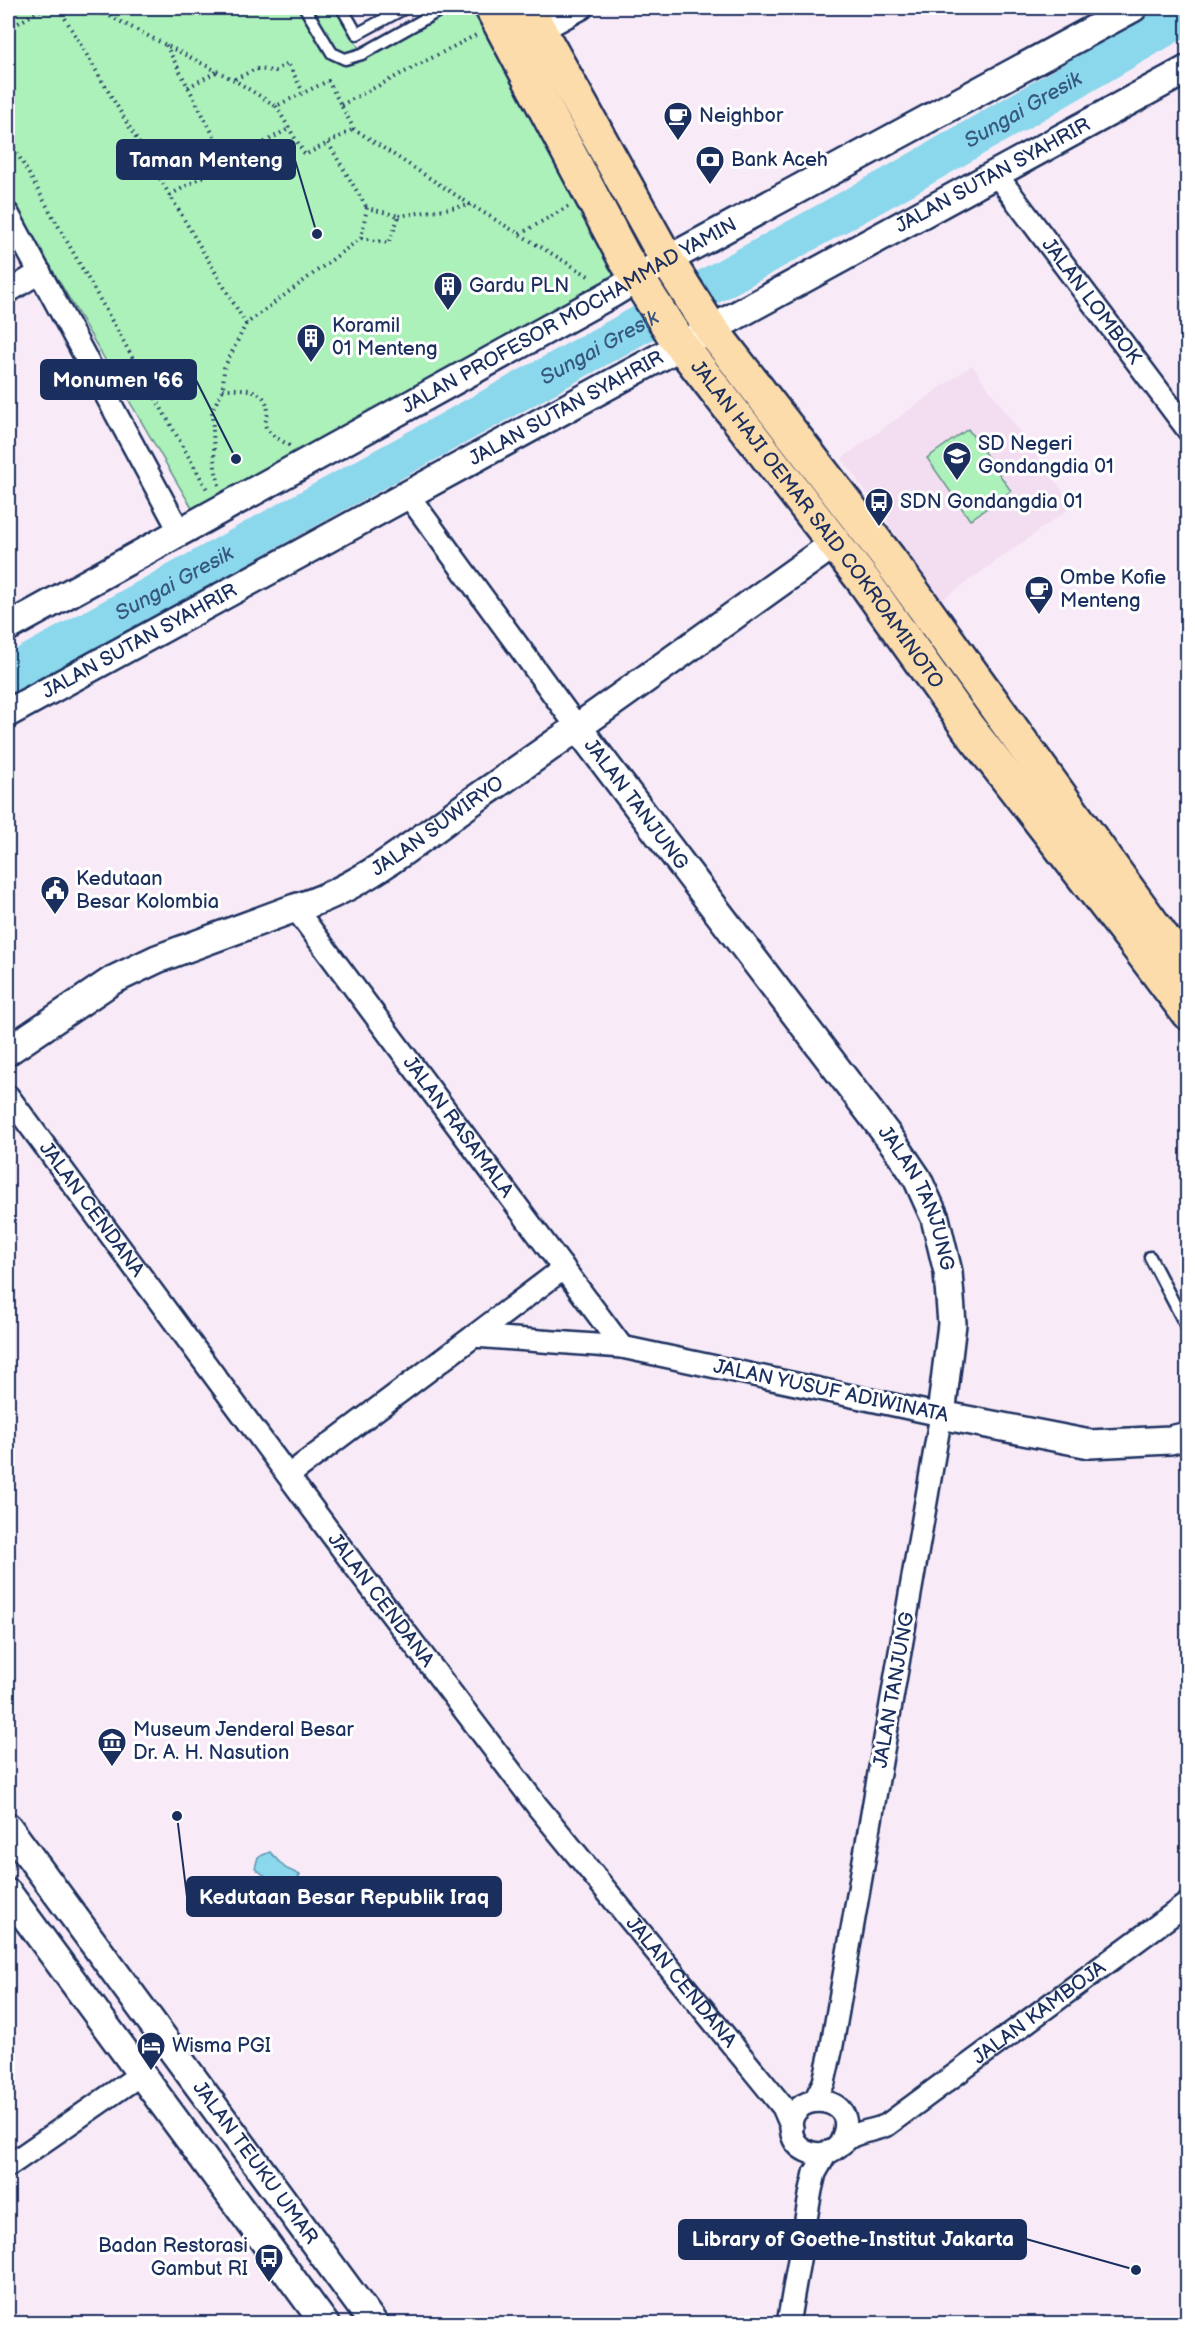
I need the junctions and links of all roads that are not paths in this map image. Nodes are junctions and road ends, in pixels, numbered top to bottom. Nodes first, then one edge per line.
1 (305, 8) edge
2 (342, 8) edge
3 (405, 8) edge
4 (444, 8) edge
5 (582, 8) edge
6 (1133, 8) edge
7 (533, 19) edge
8 (486, 20) edge
9 (1188, 69) edge
10 (996, 174) junction
11 (8, 214) edge
12 (669, 264) junction
13 (40, 272) junction
14 (629, 286) junction
15 (8, 292) edge
16 (709, 325) junction
17 (679, 343) junction
18 (1188, 430) edge
19 (408, 495) junction
20 (180, 532) junction
21 (834, 543) junction
22 (8, 627) edge
23 (8, 714) edge
24 (578, 728) junction
25 (295, 908) junction
26 (1188, 974) edge
27 (1188, 1013) edge
28 (8, 1051) edge
29 (8, 1096) edge
30 (1149, 1257) dead end
31 (564, 1268) junction
32 (1188, 1330) edge
33 (474, 1336) junction
34 (622, 1347) junction
35 (942, 1415) junction
36 (1188, 1436) edge
37 (289, 1474) junction
38 (8, 1827) edge
39 (8, 1893) edge
40 (1188, 1903) edge
41 (831, 2051) junction
42 (141, 2074) junction
43 (201, 2088) junction
44 (770, 2091) junction
45 (810, 2102) junction
46 (840, 2110) junction
47 (169, 2112) junction
48 (892, 2120) junction
49 (792, 2128) junction
50 (833, 2149) junction
51 (804, 2150) junction
52 (8, 2166) edge
53 (811, 2190) junction
54 (325, 2324) edge
55 (375, 2324) edge
56 (788, 2324) edge

1 - 4 lane
2 - 3 lane
5 - 7 street
6 - 12 street, JALAN PROFESOR MOCHAMMAD YAMIN
7 - 12 main road, JALAN HAJI OEMAR SAID COKROAMINOTO
8 - 14 main road, JALAN HAJI OEMAR SAID COKROAMINOTO
9 - 10 street, JALAN SUTAN SYAHRIR
10 - 16 street, JALAN SUTAN SYAHRIR
10 - 18 street, JALAN LOMBOK
11 - 13 street
12 - 14 street, JALAN PROFESOR MOCHAMMAD YAMIN
12 - 16 main road, JALAN HAJI OEMAR SAID COKROAMINOTO
13 - 15 street
13 - 20 street
14 - 17 main road, JALAN HAJI OEMAR SAID COKROAMINOTO
14 - 20 street, JALAN PROFESOR MOCHAMMAD YAMIN
16 - 17 street, JALAN SUTAN SYAHRIR
16 - 26 main road, JALAN HAJI OEMAR SAID COKROAMINOTO
17 - 19 street, JALAN SUTAN SYAHRIR
17 - 21 main road, JALAN HAJI OEMAR SAID COKROAMINOTO
19 - 23 street, JALAN SUTAN SYAHRIR
19 - 24 street, JALAN TANJUNG
20 - 22 street, JALAN PROFESOR MOCHAMMAD YAMIN
21 - 24 street, JALAN SUWIRYO
21 - 27 main road, JALAN HAJI OEMAR SAID COKROAMINOTO
24 - 25 street, JALAN SUWIRYO
24 - 35 street, JALAN TANJUNG
25 - 28 street, JALAN SUWIRYO
25 - 31 street, JALAN RASAMALA
29 - 37 street, JALAN CENDANA
30 - 32 lane
31 - 33 street
31 - 34 street, JALAN RASAMALA
33 - 34 street, JALAN YUSUF ADIWINATA
33 - 37 street
34 - 35 street, JALAN YUSUF ADIWINATA
35 - 36 street, JALAN YUSUF ADIWINATA
35 - 41 street, JALAN TANJUNG
37 - 44 street, JALAN CENDANA
38 - 43 street, JALAN TEUKU UMAR
39 - 42 street, JALAN TEUKU UMAR
40 - 48 street, JALAN KAMBOJA
41 - 45 street, JALAN TANJUNG
41 - 46 street, JALAN TANJUNG
42 - 47 street, JALAN TEUKU UMAR
42 - 52 street
43 - 47 street
43 - 55 street, JALAN TEUKU UMAR
44 - 45 street, JALAN CENDANA
44 - 49 street, JALAN CENDANA
45 - 46 street
45 - 49 street
46 - 48 street
46 - 50 street
47 - 54 street, JALAN TEUKU UMAR
48 - 50 street, JALAN KAMBOJA
49 - 51 street
50 - 51 street
50 - 53 street
51 - 53 street
53 - 56 street

